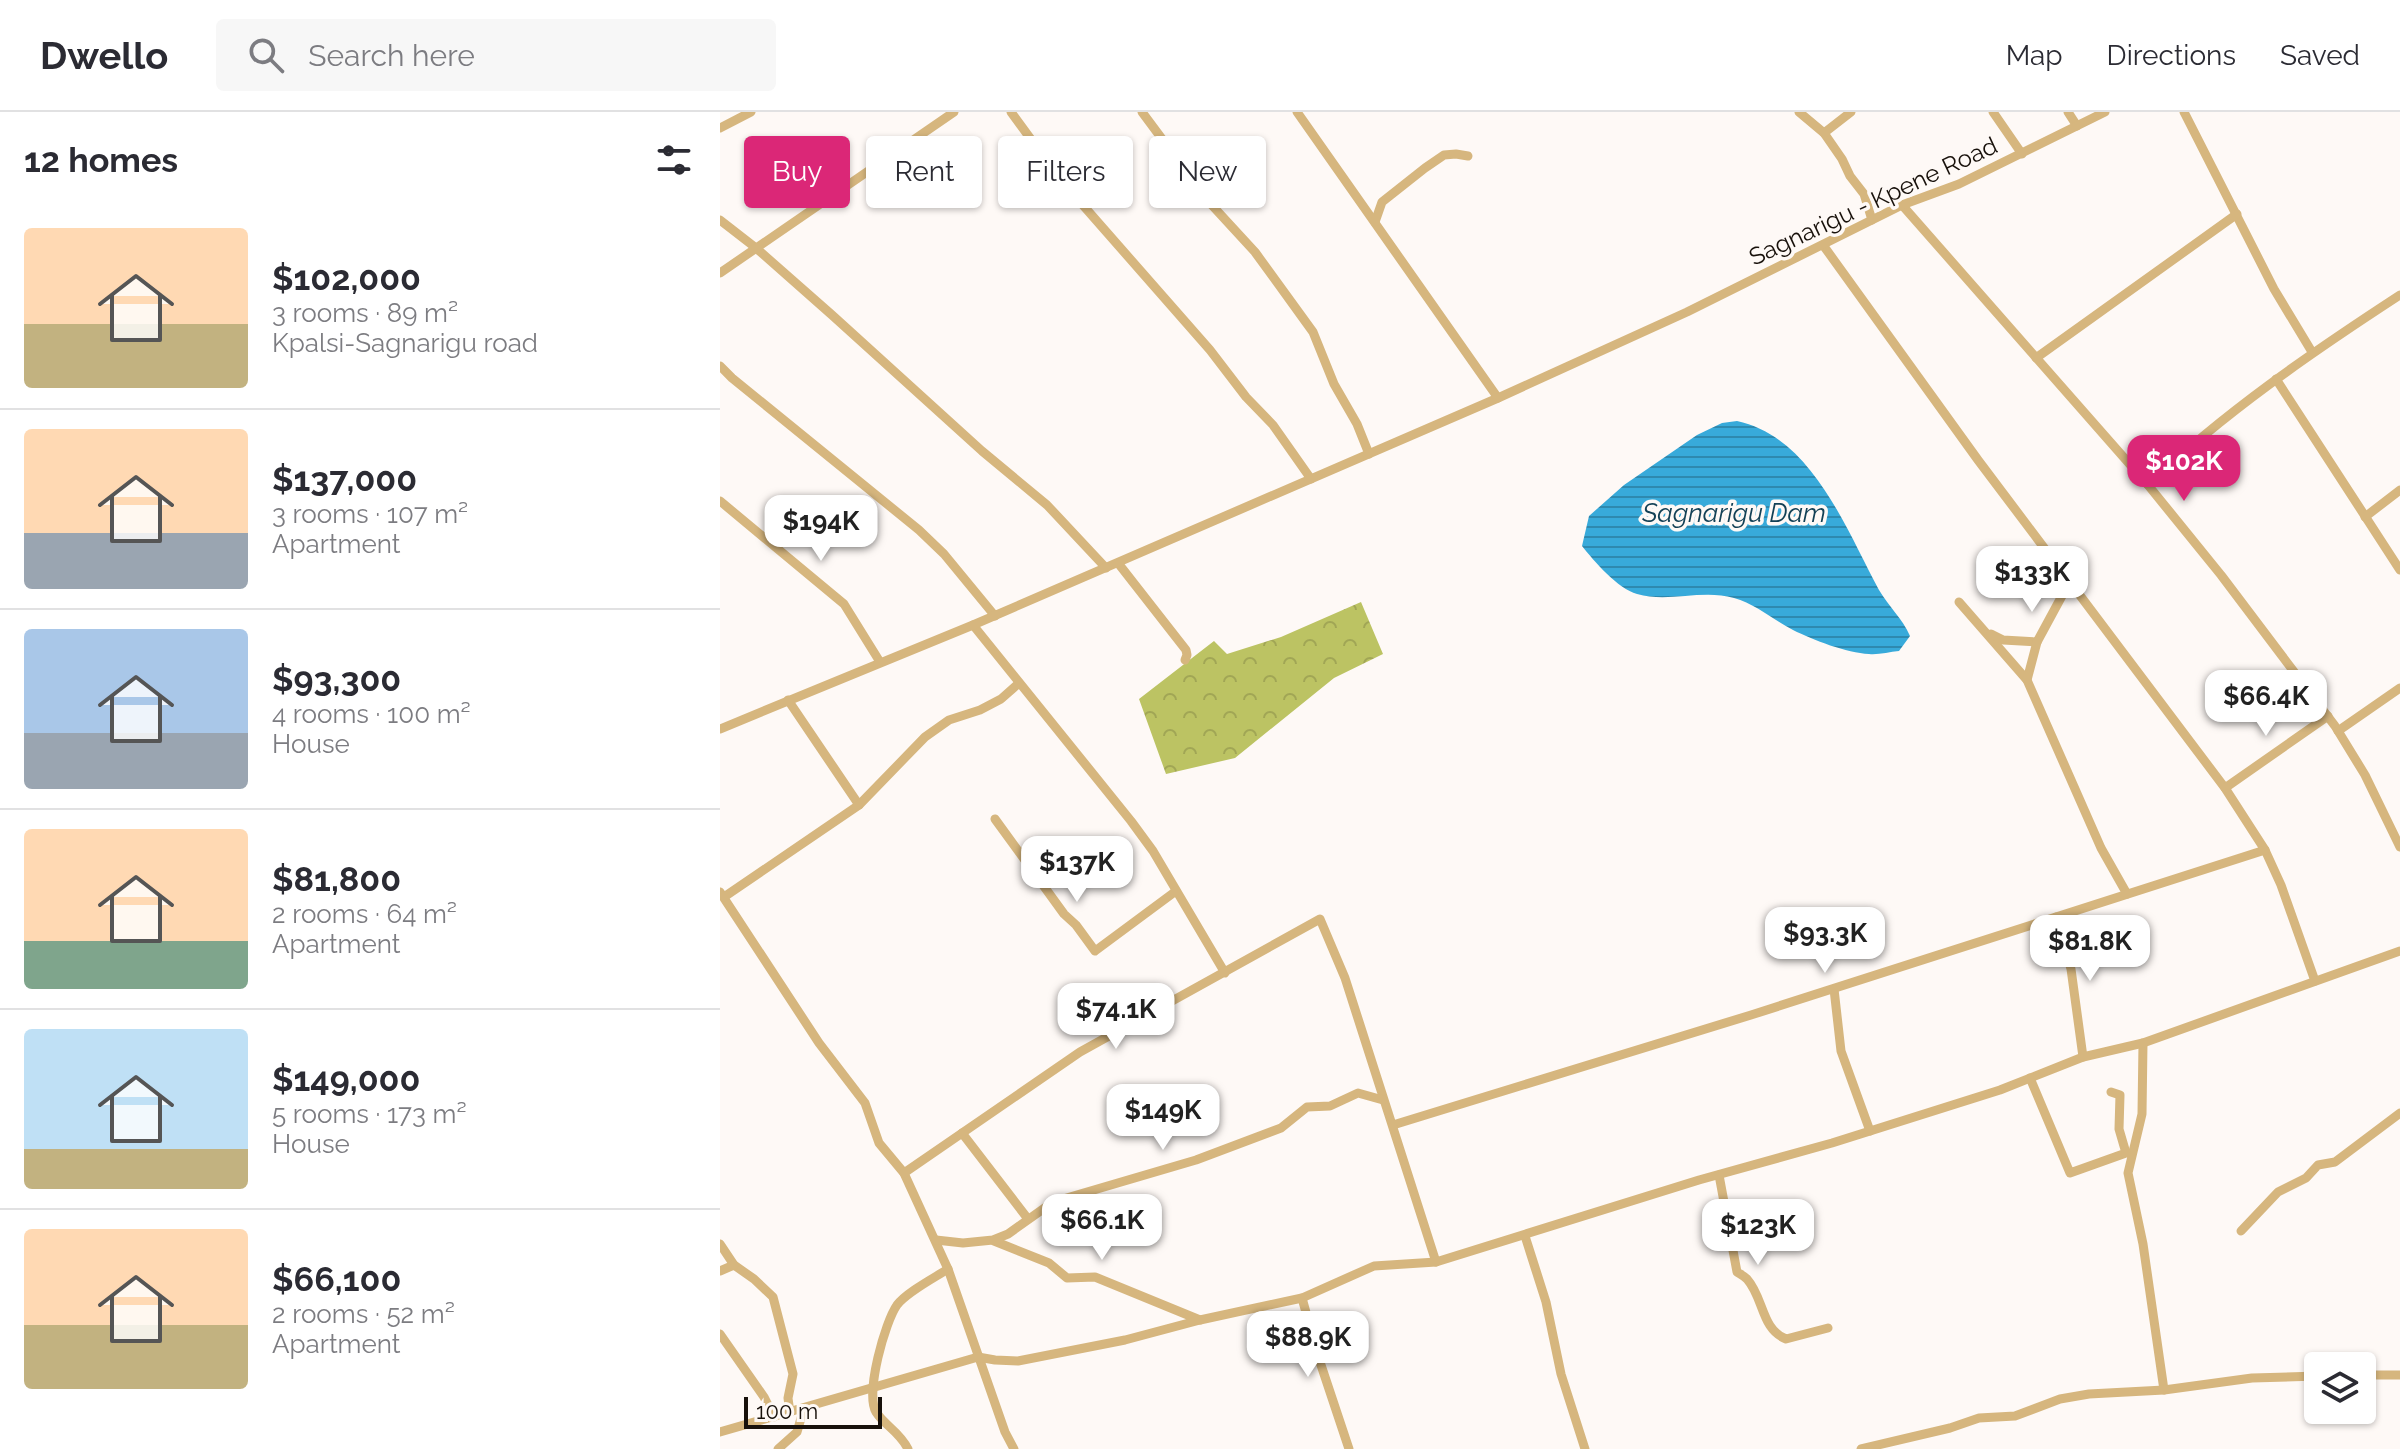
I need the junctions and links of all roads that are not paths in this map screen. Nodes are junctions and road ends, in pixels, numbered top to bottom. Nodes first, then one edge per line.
1 (751, 112) edge
2 (954, 112) edge
3 (1011, 112) edge
4 (1142, 112) edge
5 (1297, 112) edge
6 (1799, 112) edge
7 (1851, 112) edge
8 (1993, 112) edge
9 (2068, 112) edge
10 (2105, 112) edge
11 (2184, 112) edge
12 (2077, 126) junction
13 (720, 128) edge
14 (1824, 133) junction
15 (2022, 154) junction
16 (1468, 156) dead end
17 (1902, 205) junction
18 (2237, 214) junction
19 (720, 220) edge
20 (1872, 220) junction
21 (1375, 222) junction
22 (1823, 245) junction
23 (756, 248) junction
24 (720, 273) edge
25 (2400, 295) edge
26 (2312, 352) junction
27 (2036, 358) junction
28 (720, 366) edge
29 (2276, 379) junction
30 (1498, 398) junction
31 (1369, 454) junction
32 (1311, 479) junction
33 (2148, 485) junction
34 (2400, 490) edge
35 (720, 501) edge
36 (2365, 517) junction
37 (1118, 563) junction
38 (1106, 568) junction
39 (2400, 570) edge
40 (2070, 581) junction
41 (1959, 602) dead end
42 (995, 616) junction
43 (973, 625) junction
44 (1985, 630) junction
45 (2037, 642) junction
46 (1185, 660) dead end
47 (880, 662) junction
48 (2027, 680) junction
49 (1019, 683) junction
50 (2400, 688) edge
51 (788, 700) junction
52 (2328, 716) junction
53 (720, 729) edge
54 (2338, 731) junction
55 (2225, 788) junction
56 (859, 805) junction
57 (995, 819) dead end
58 (2398, 836) edge
59 (2400, 847) edge
60 (2265, 850) junction
61 (1176, 891) junction
62 (2127, 894) junction
63 (722, 895) edge
64 (2056, 917) junction
65 (2400, 951) edge
66 (1225, 973) junction
67 (2315, 981) junction
68 (1834, 989) junction
69 (2143, 1043) junction
70 (2083, 1057) junction
71 (2030, 1078) junction
72 (2111, 1092) dead end
73 (1383, 1100) junction
74 (2400, 1113) edge
75 (1393, 1125) junction
76 (1870, 1131) junction
77 (962, 1133) junction
78 (904, 1173) junction
79 (1719, 1175) junction
80 (1028, 1219) junction
81 (2241, 1231) dead end
82 (1525, 1236) junction
83 (936, 1240) junction
84 (993, 1240) junction
85 (720, 1244) edge
86 (1436, 1262) junction
87 (734, 1265) junction
88 (948, 1269) junction
89 (720, 1271) edge
90 (1302, 1298) junction
91 (1200, 1320) junction
92 (1828, 1328) dead end
93 (720, 1334) edge
94 (978, 1357) junction
95 (2376, 1375) edge
96 (2400, 1375) edge
97 (2304, 1376) edge
98 (872, 1386) junction
99 (2164, 1390) junction
100 (804, 1408) junction
101 (790, 1413) junction
102 (774, 1417) junction
103 (720, 1432) edge
104 (778, 1449) edge
105 (908, 1449) edge
106 (1014, 1449) edge
107 (1349, 1449) edge
108 (1585, 1449) edge
109 (1861, 1449) edge

1 - 13 street
2 - 23 street
3 - 32 street
4 - 31 street
5 - 21 street
6 - 14 street
7 - 14 street
8 - 15 street
9 - 12 street
10 - 12 street, Sagnarigu - Kpene Road
11 - 18 street
12 - 15 street, Sagnarigu - Kpene Road
14 - 20 street
15 - 17 street, Sagnarigu - Kpene Road
16 - 21 street
17 - 20 street, Sagnarigu - Kpene Road
17 - 27 street
18 - 26 street
18 - 27 street
19 - 23 street
20 - 22 street, Sagnarigu - Kpene Road
21 - 30 street
22 - 30 street, Sagnarigu - Kpene Road
22 - 40 street
23 - 24 street
23 - 38 street
25 - 26 street
26 - 29 street
27 - 33 street
28 - 42 street
29 - 33 street
29 - 36 street
30 - 31 street, Sagnarigu - Kpene Road
31 - 32 street, Sagnarigu - Kpene Road
32 - 37 street, Sagnarigu - Kpene Road
33 - 52 street
34 - 36 street
35 - 47 street
36 - 39 street
37 - 38 street, Sagnarigu - Kpene Road
37 - 46 street
38 - 42 street, Sagnarigu - Kpene Road
40 - 45 street
40 - 55 street
41 - 44 street
42 - 43 street, Sagnarigu - Kpene Road
43 - 47 street, Sagnarigu - Kpene Road
43 - 49 street
44 - 45 street
44 - 48 street
45 - 48 street
47 - 51 street, Sagnarigu - Kpene Road
48 - 62 street
49 - 56 street
49 - 61 street
50 - 54 street
51 - 53 street, Sagnarigu - Kpene Road
51 - 56 street
52 - 54 street
52 - 55 street
54 - 58 street
55 - 60 street
56 - 63 street
57 - 61 street
58 - 59 street
60 - 62 street
60 - 67 street
61 - 66 street
62 - 64 street
63 - 78 street
64 - 68 street
64 - 70 street
65 - 67 street
66 - 73 street
66 - 77 street
67 - 69 street
68 - 75 street
68 - 76 street
69 - 70 street
69 - 99 street
70 - 71 street
71 - 72 street
71 - 76 street
73 - 75 street
73 - 80 street
74 - 81 street
75 - 86 street
76 - 79 street
77 - 78 street
77 - 80 street
78 - 83 street
79 - 82 street
79 - 92 street
80 - 84 street
82 - 86 street
82 - 108 street
83 - 84 street
83 - 88 street
84 - 91 street
85 - 87 street
86 - 90 street
87 - 89 street
87 - 101 street
88 - 94 street
88 - 98 street
90 - 91 street
90 - 107 street
91 - 94 street
93 - 102 street
94 - 98 street
94 - 106 street
95 - 96 street
97 - 99 street
98 - 100 street
98 - 105 street
99 - 109 street
100 - 101 street
100 - 104 street
101 - 102 street
102 - 103 street

